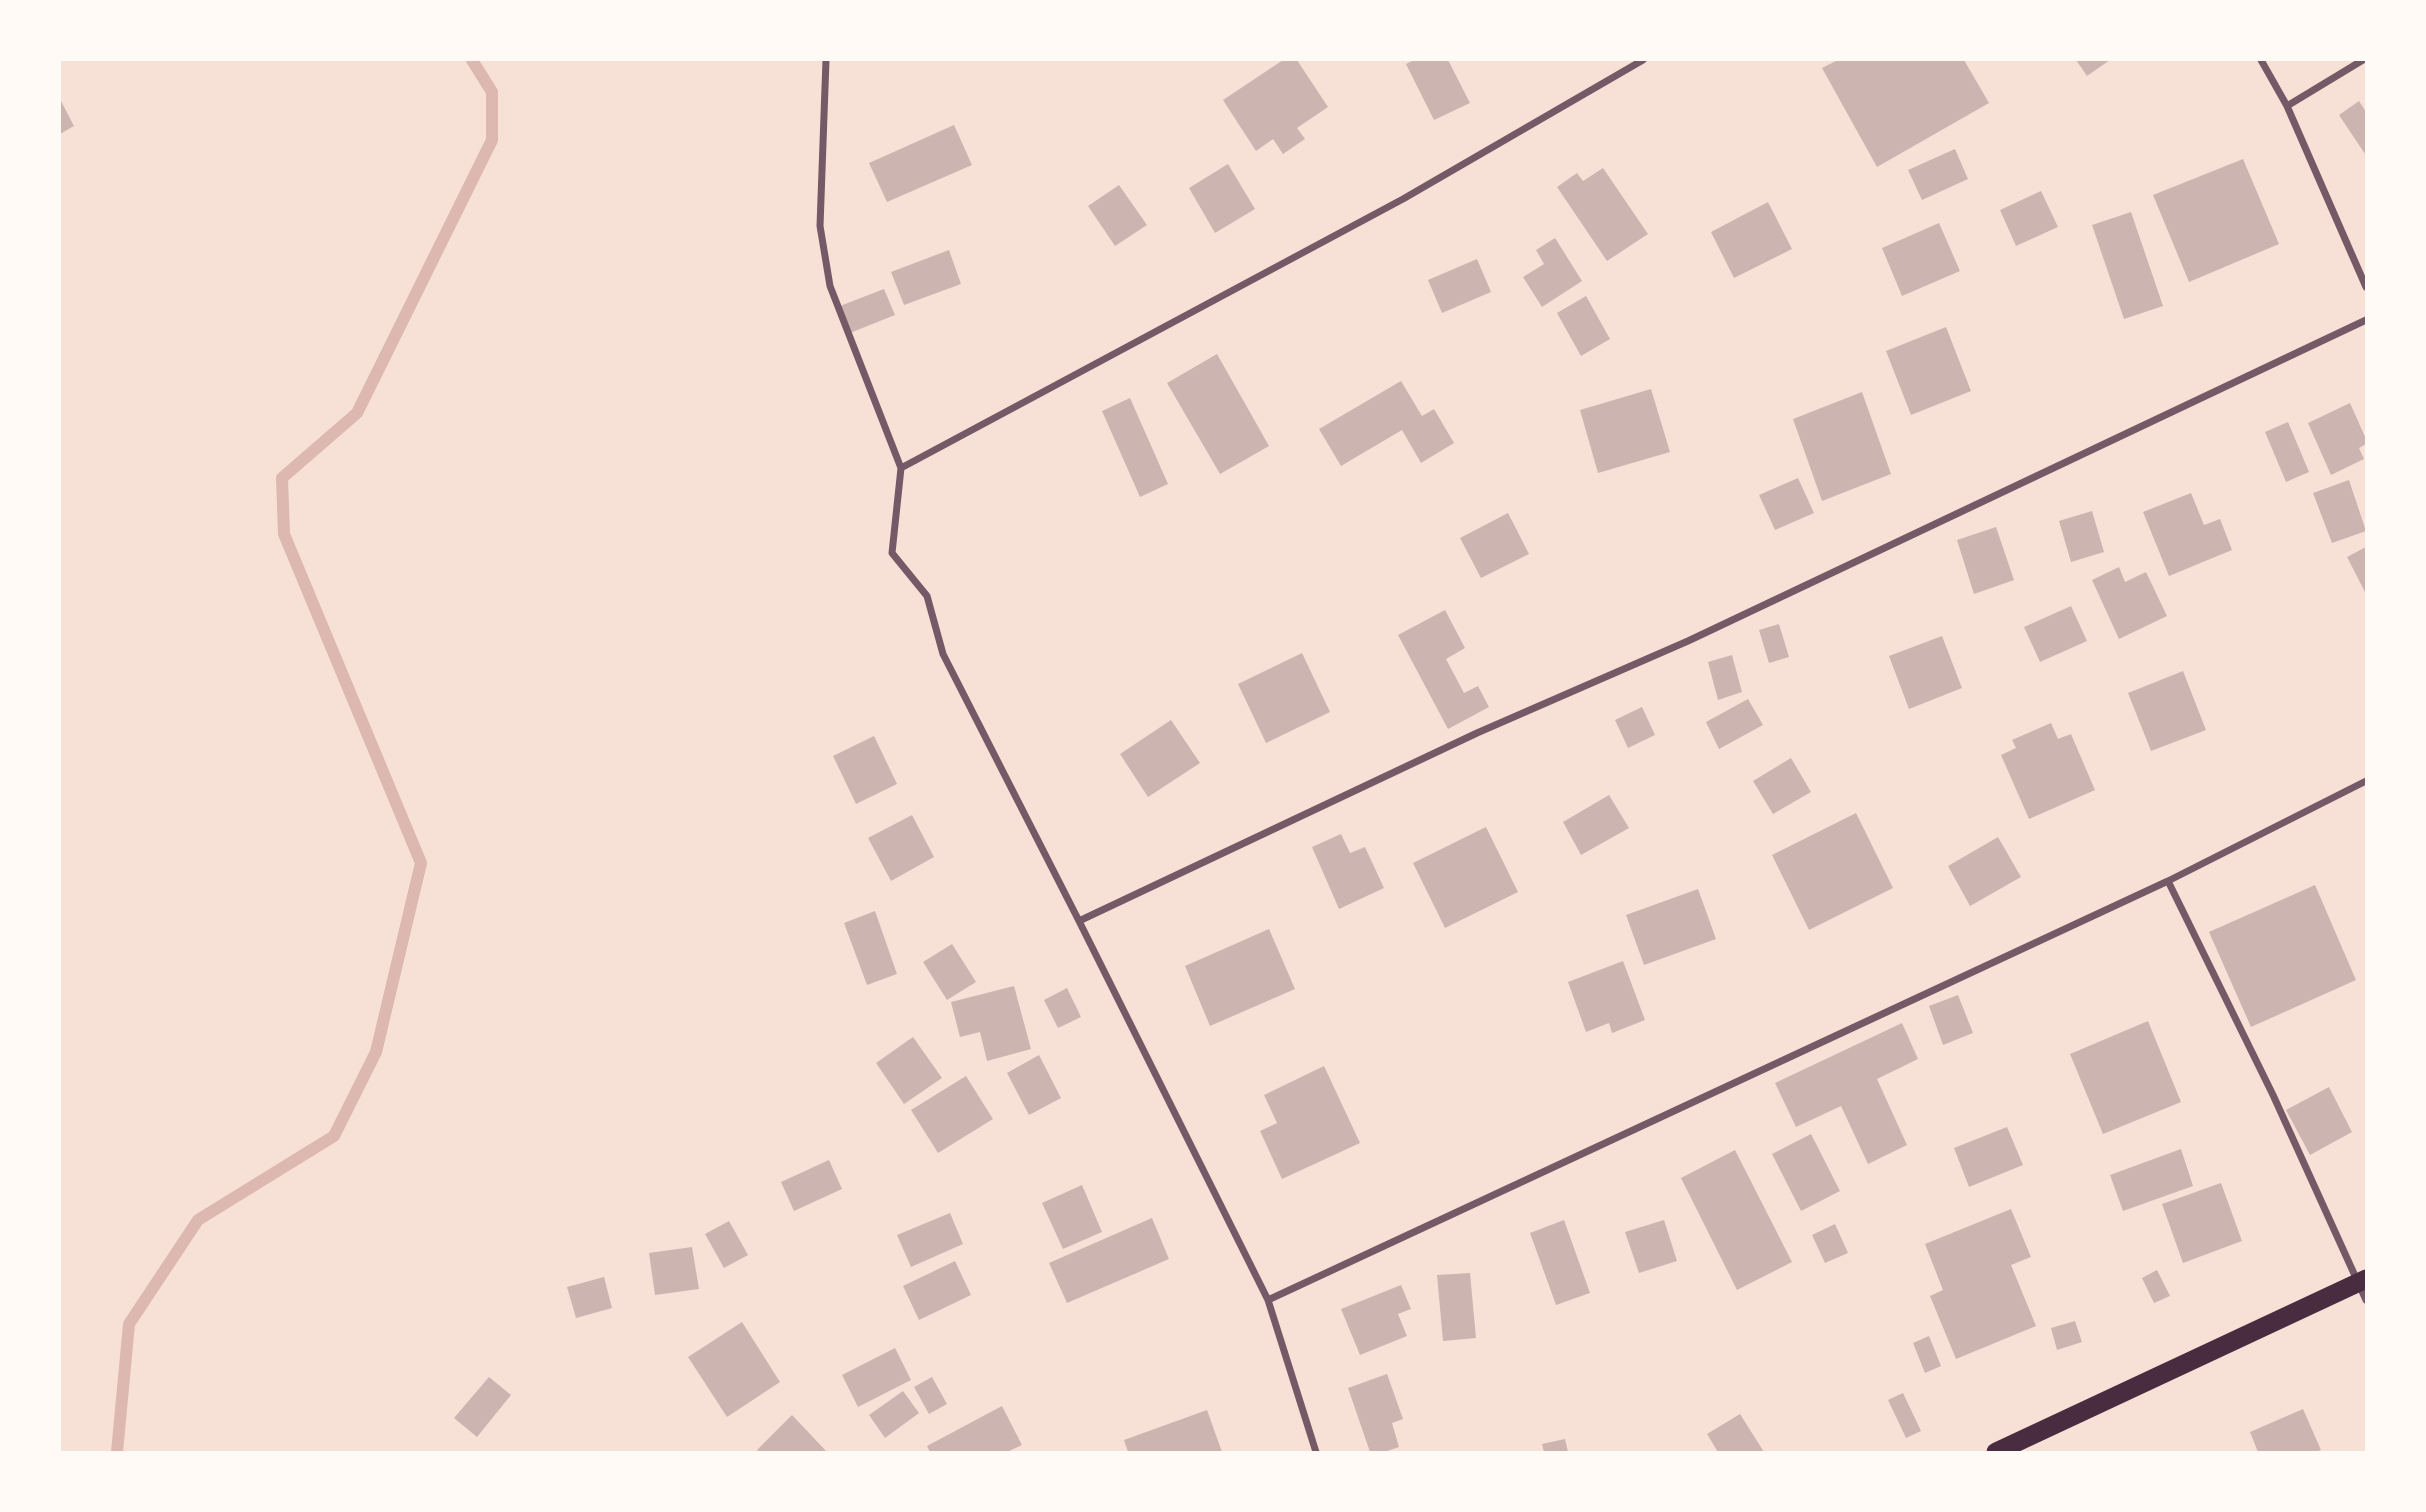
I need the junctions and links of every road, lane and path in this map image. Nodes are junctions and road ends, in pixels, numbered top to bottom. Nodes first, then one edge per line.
1 (826, 60) edge
2 (1643, 60) edge
3 (2261, 60) edge
4 (2363, 60) edge
5 (2287, 106) junction
6 (2367, 287) edge
7 (2367, 320) edge
8 (901, 468) junction
9 (2367, 782) edge
10 (2168, 881) junction
11 (1079, 921) junction
12 (2364, 1287) edge
13 (1268, 1300) junction
14 (1316, 1452) edge
15 (1996, 1452) edge

1 - 8 street
2 - 8 street
3 - 5 street
4 - 5 street
5 - 6 street
7 - 11 street
8 - 11 street
9 - 10 street
10 - 12 street
10 - 13 street
11 - 13 street
12 - 15 highway
13 - 14 street

